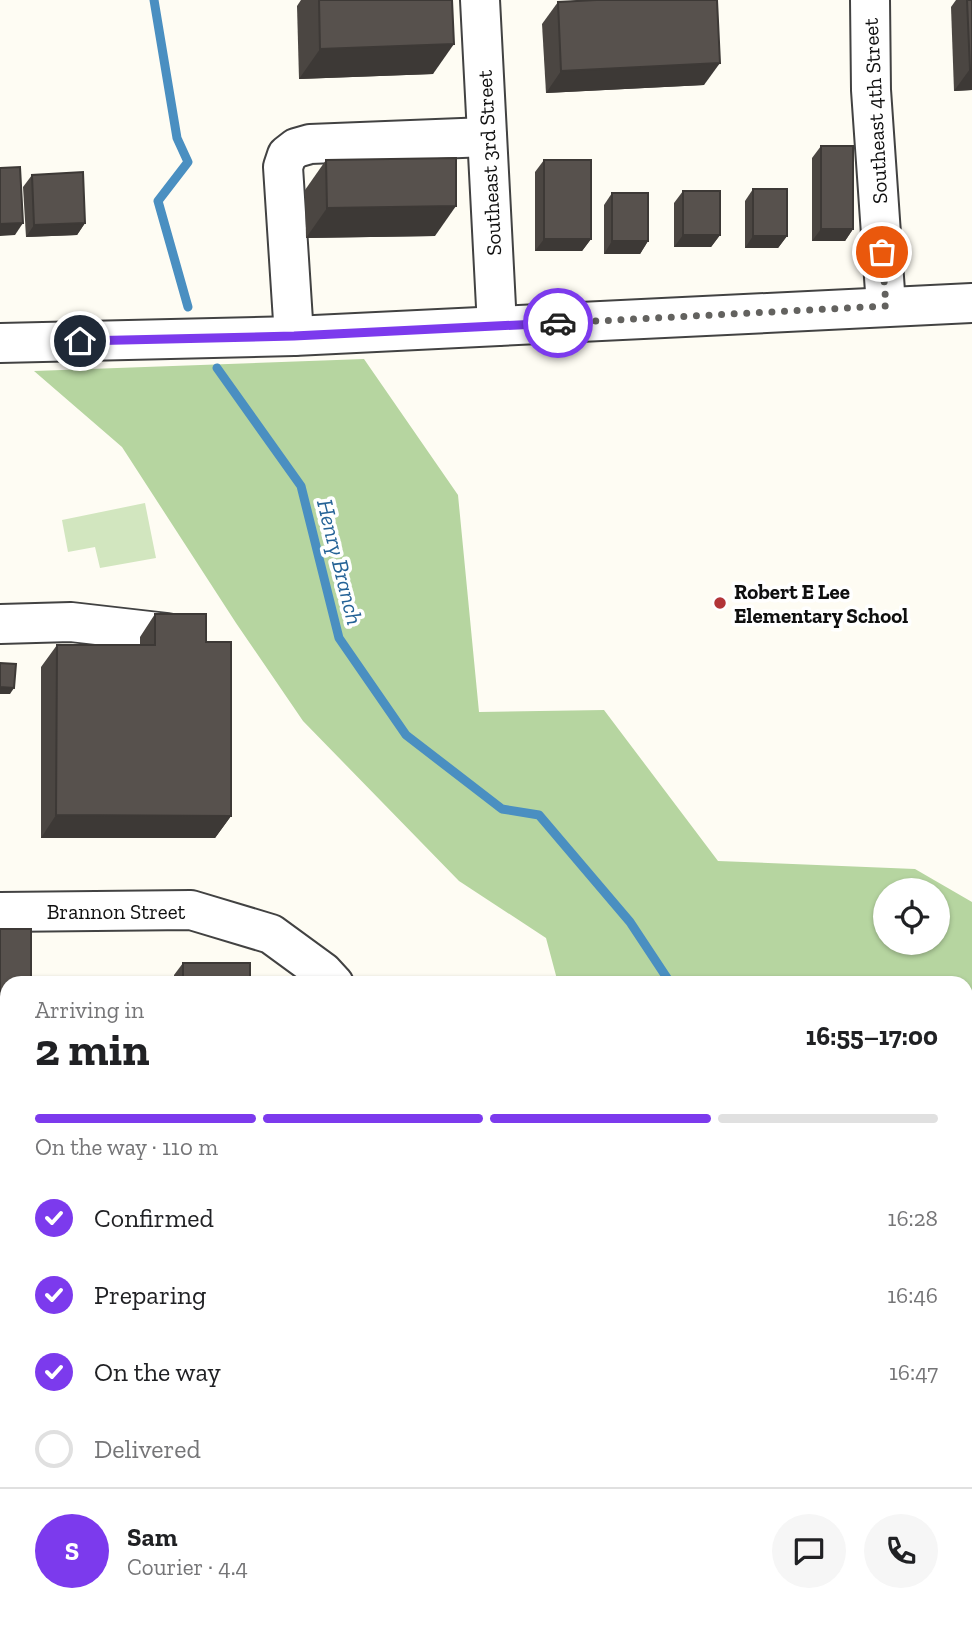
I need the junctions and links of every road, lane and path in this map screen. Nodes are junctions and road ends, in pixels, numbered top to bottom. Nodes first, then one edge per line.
1 (481, 0) edge
2 (870, 0) edge
3 (487, 137) junction
4 (972, 303) edge
5 (886, 306) junction
6 (497, 326) junction
7 (294, 336) junction
8 (0, 344) edge
9 (0, 624) edge
10 (167, 633) edge
11 (0, 912) edge
12 (327, 976) edge

1 - 3 street, Southeast 3rd Street
2 - 5 street, Southeast 4th Street
3 - 6 street, Southeast 3rd Street
3 - 7 street
4 - 5 street
5 - 6 street
6 - 7 street
7 - 8 street
9 - 10 street
11 - 12 street, Brannon Street

